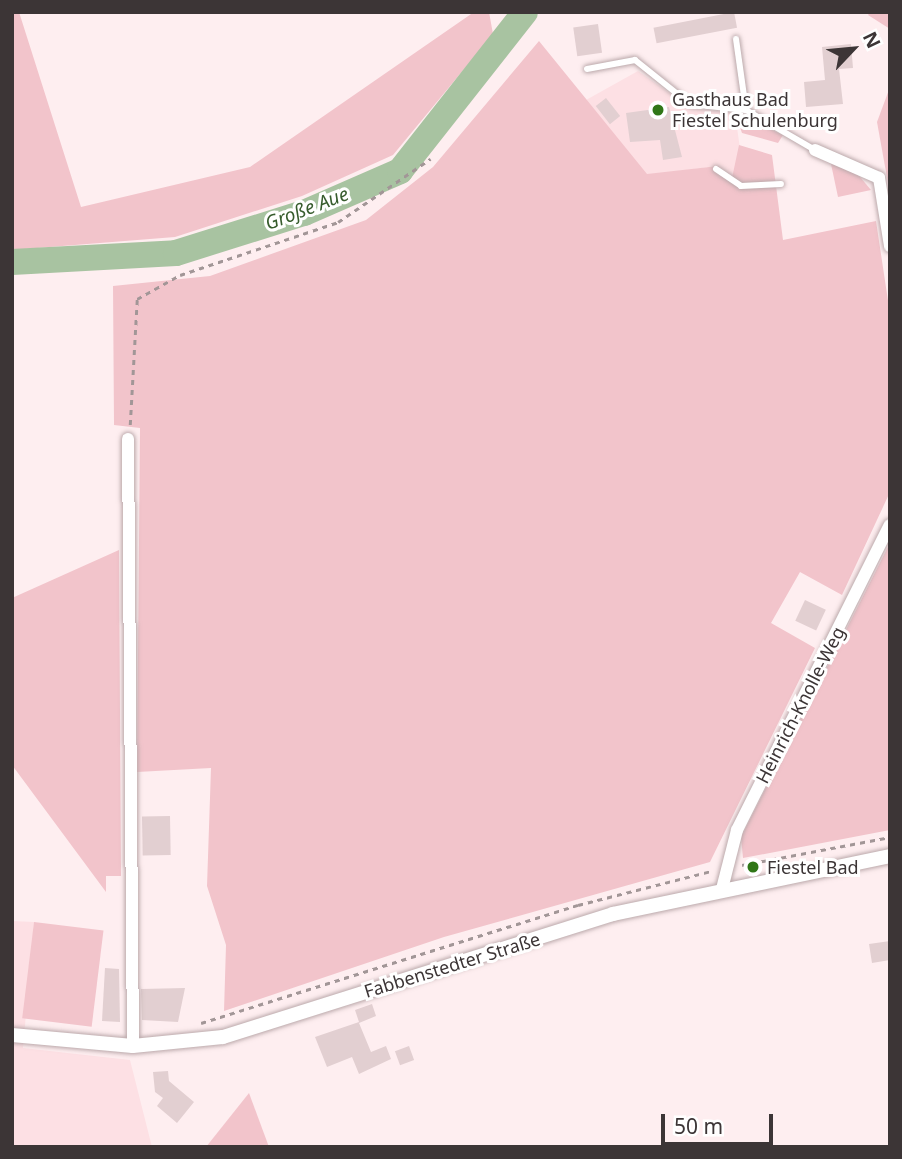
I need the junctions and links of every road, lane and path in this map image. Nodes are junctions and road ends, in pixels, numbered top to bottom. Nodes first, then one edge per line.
1 (736, 39) dead end
2 (587, 69) dead end
3 (746, 110) junction
4 (816, 150) joint
5 (430, 159) dead end
6 (716, 169) dead end
7 (781, 184) dead end
8 (890, 246) edge
9 (128, 439) joint
10 (890, 525) edge
11 (890, 856) edge
12 (722, 889) junction
13 (12, 1035) edge
14 (133, 1046) junction

1 - 3 lane
2 - 3 lane
3 - 4 lane
4 - 8 street
5 - 9 path
6 - 7 lane
9 - 14 street
10 - 12 street, Heinrich-Knolle-Weg
11 - 12 street, Fabbenstedter Straße
12 - 14 street, Fabbenstedter Straße
13 - 14 street, Fabbenstedter Straße

